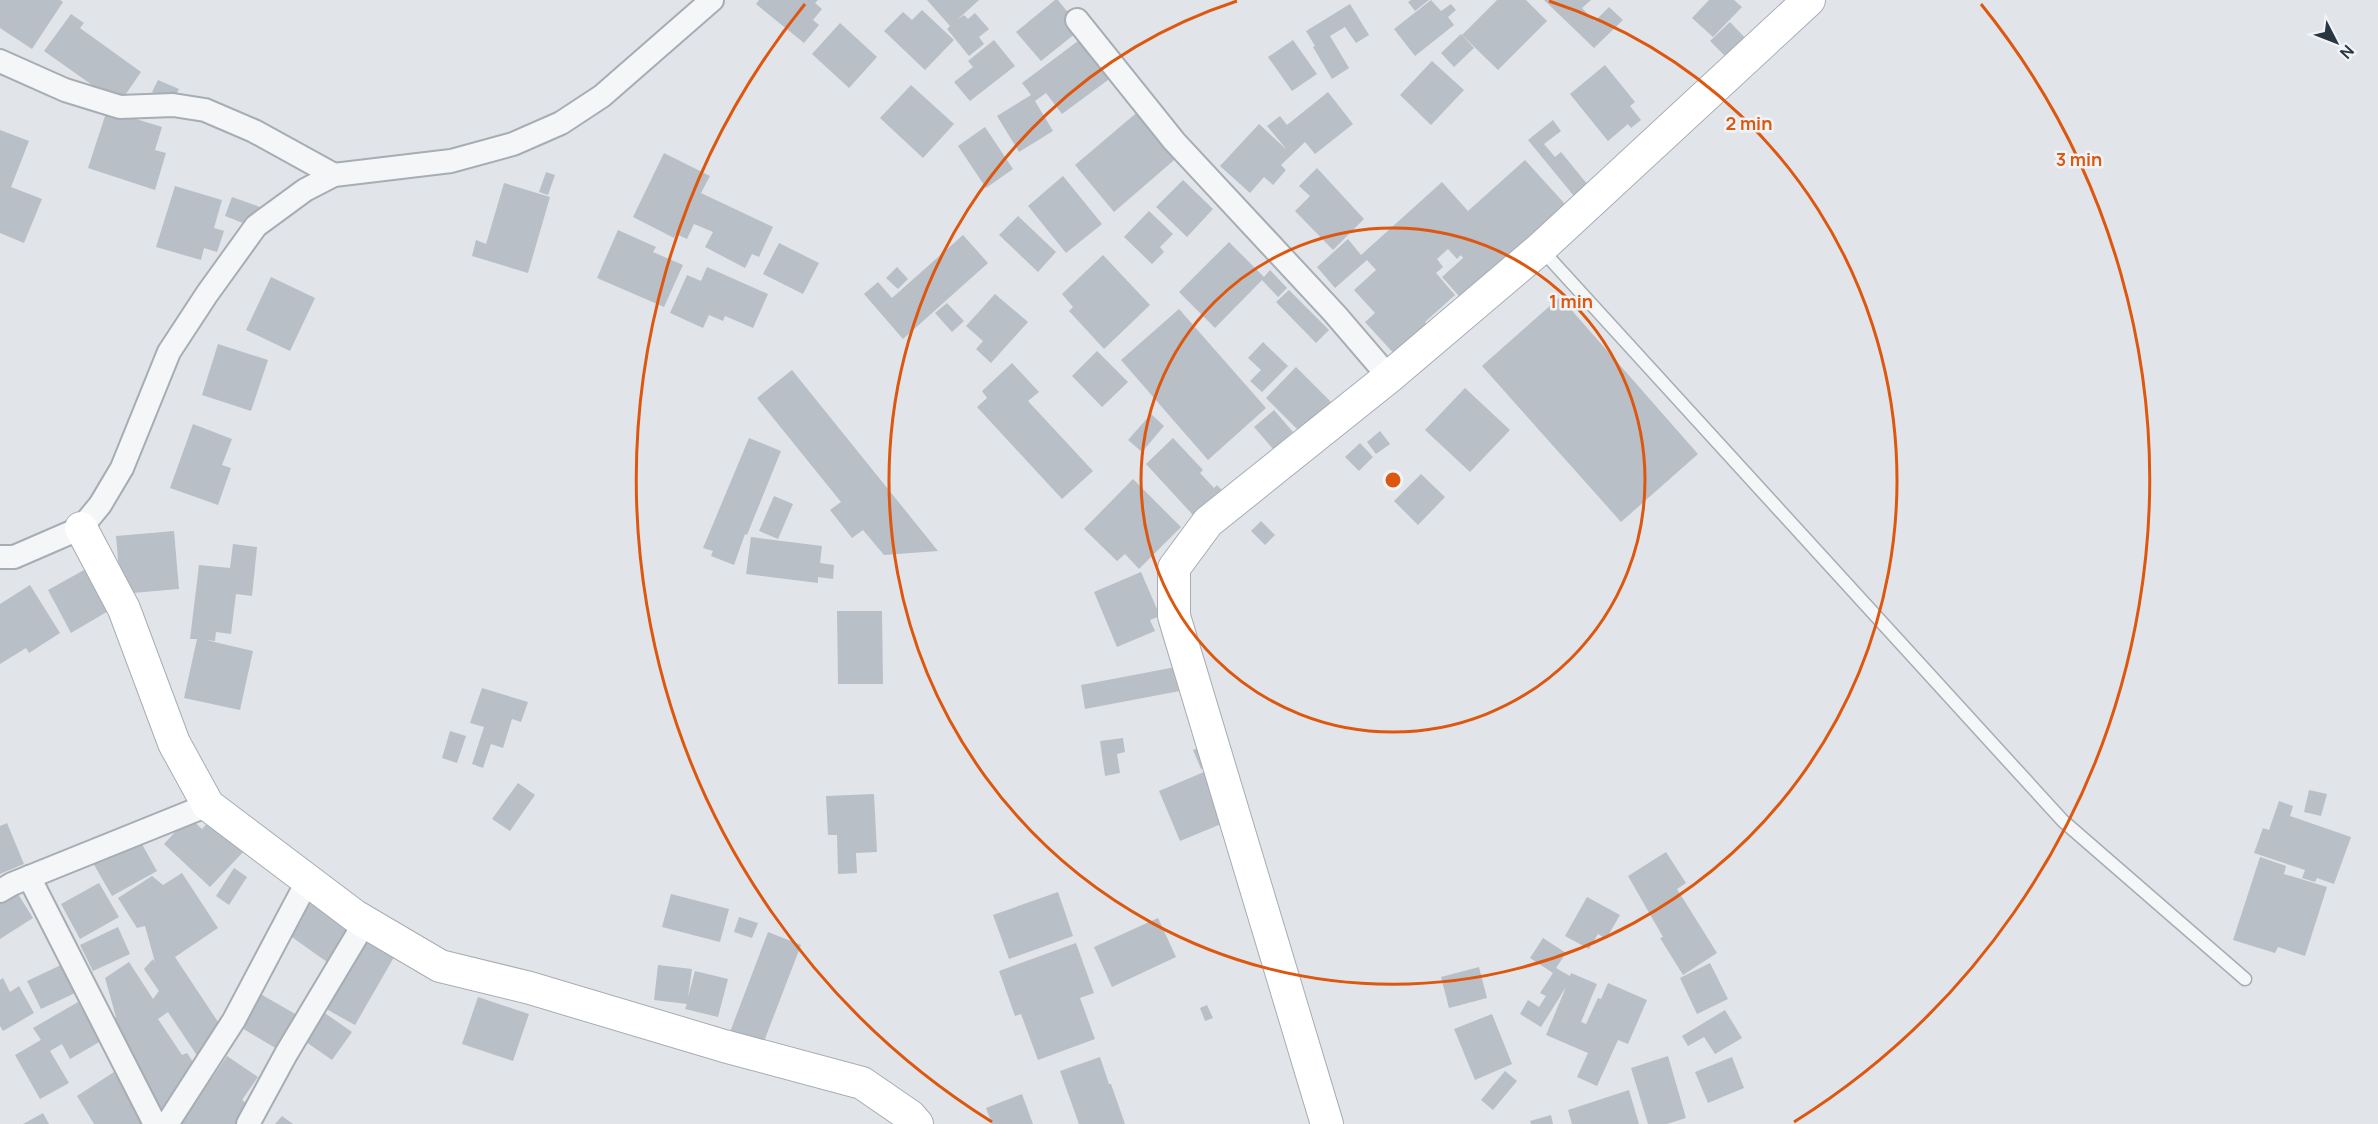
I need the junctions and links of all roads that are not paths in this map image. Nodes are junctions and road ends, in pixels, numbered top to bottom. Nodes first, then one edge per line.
1 (712, 0) edge
2 (1809, 0) edge
3 (1077, 20) dead end
4 (0, 61) edge
5 (334, 175) junction
6 (1540, 248) junction
7 (1389, 377) junction
8 (81, 528) junction
9 (0, 557) edge
10 (208, 805) junction
11 (28, 877) junction
12 (308, 880) junction
13 (0, 891) edge
14 (365, 922) junction
15 (2245, 979) dead end
16 (155, 1124) edge
17 (167, 1124) edge
18 (248, 1124) edge
19 (917, 1124) edge
20 (1327, 1124) edge

1 - 5 street
2 - 6 main road
3 - 7 street
4 - 5 street
5 - 8 street
6 - 7 main road
6 - 15 lane
7 - 20 main road
8 - 9 street
8 - 10 main road
10 - 11 street
10 - 12 main road
11 - 13 street
11 - 16 street
12 - 14 main road
12 - 17 street
14 - 18 street
14 - 19 main road

